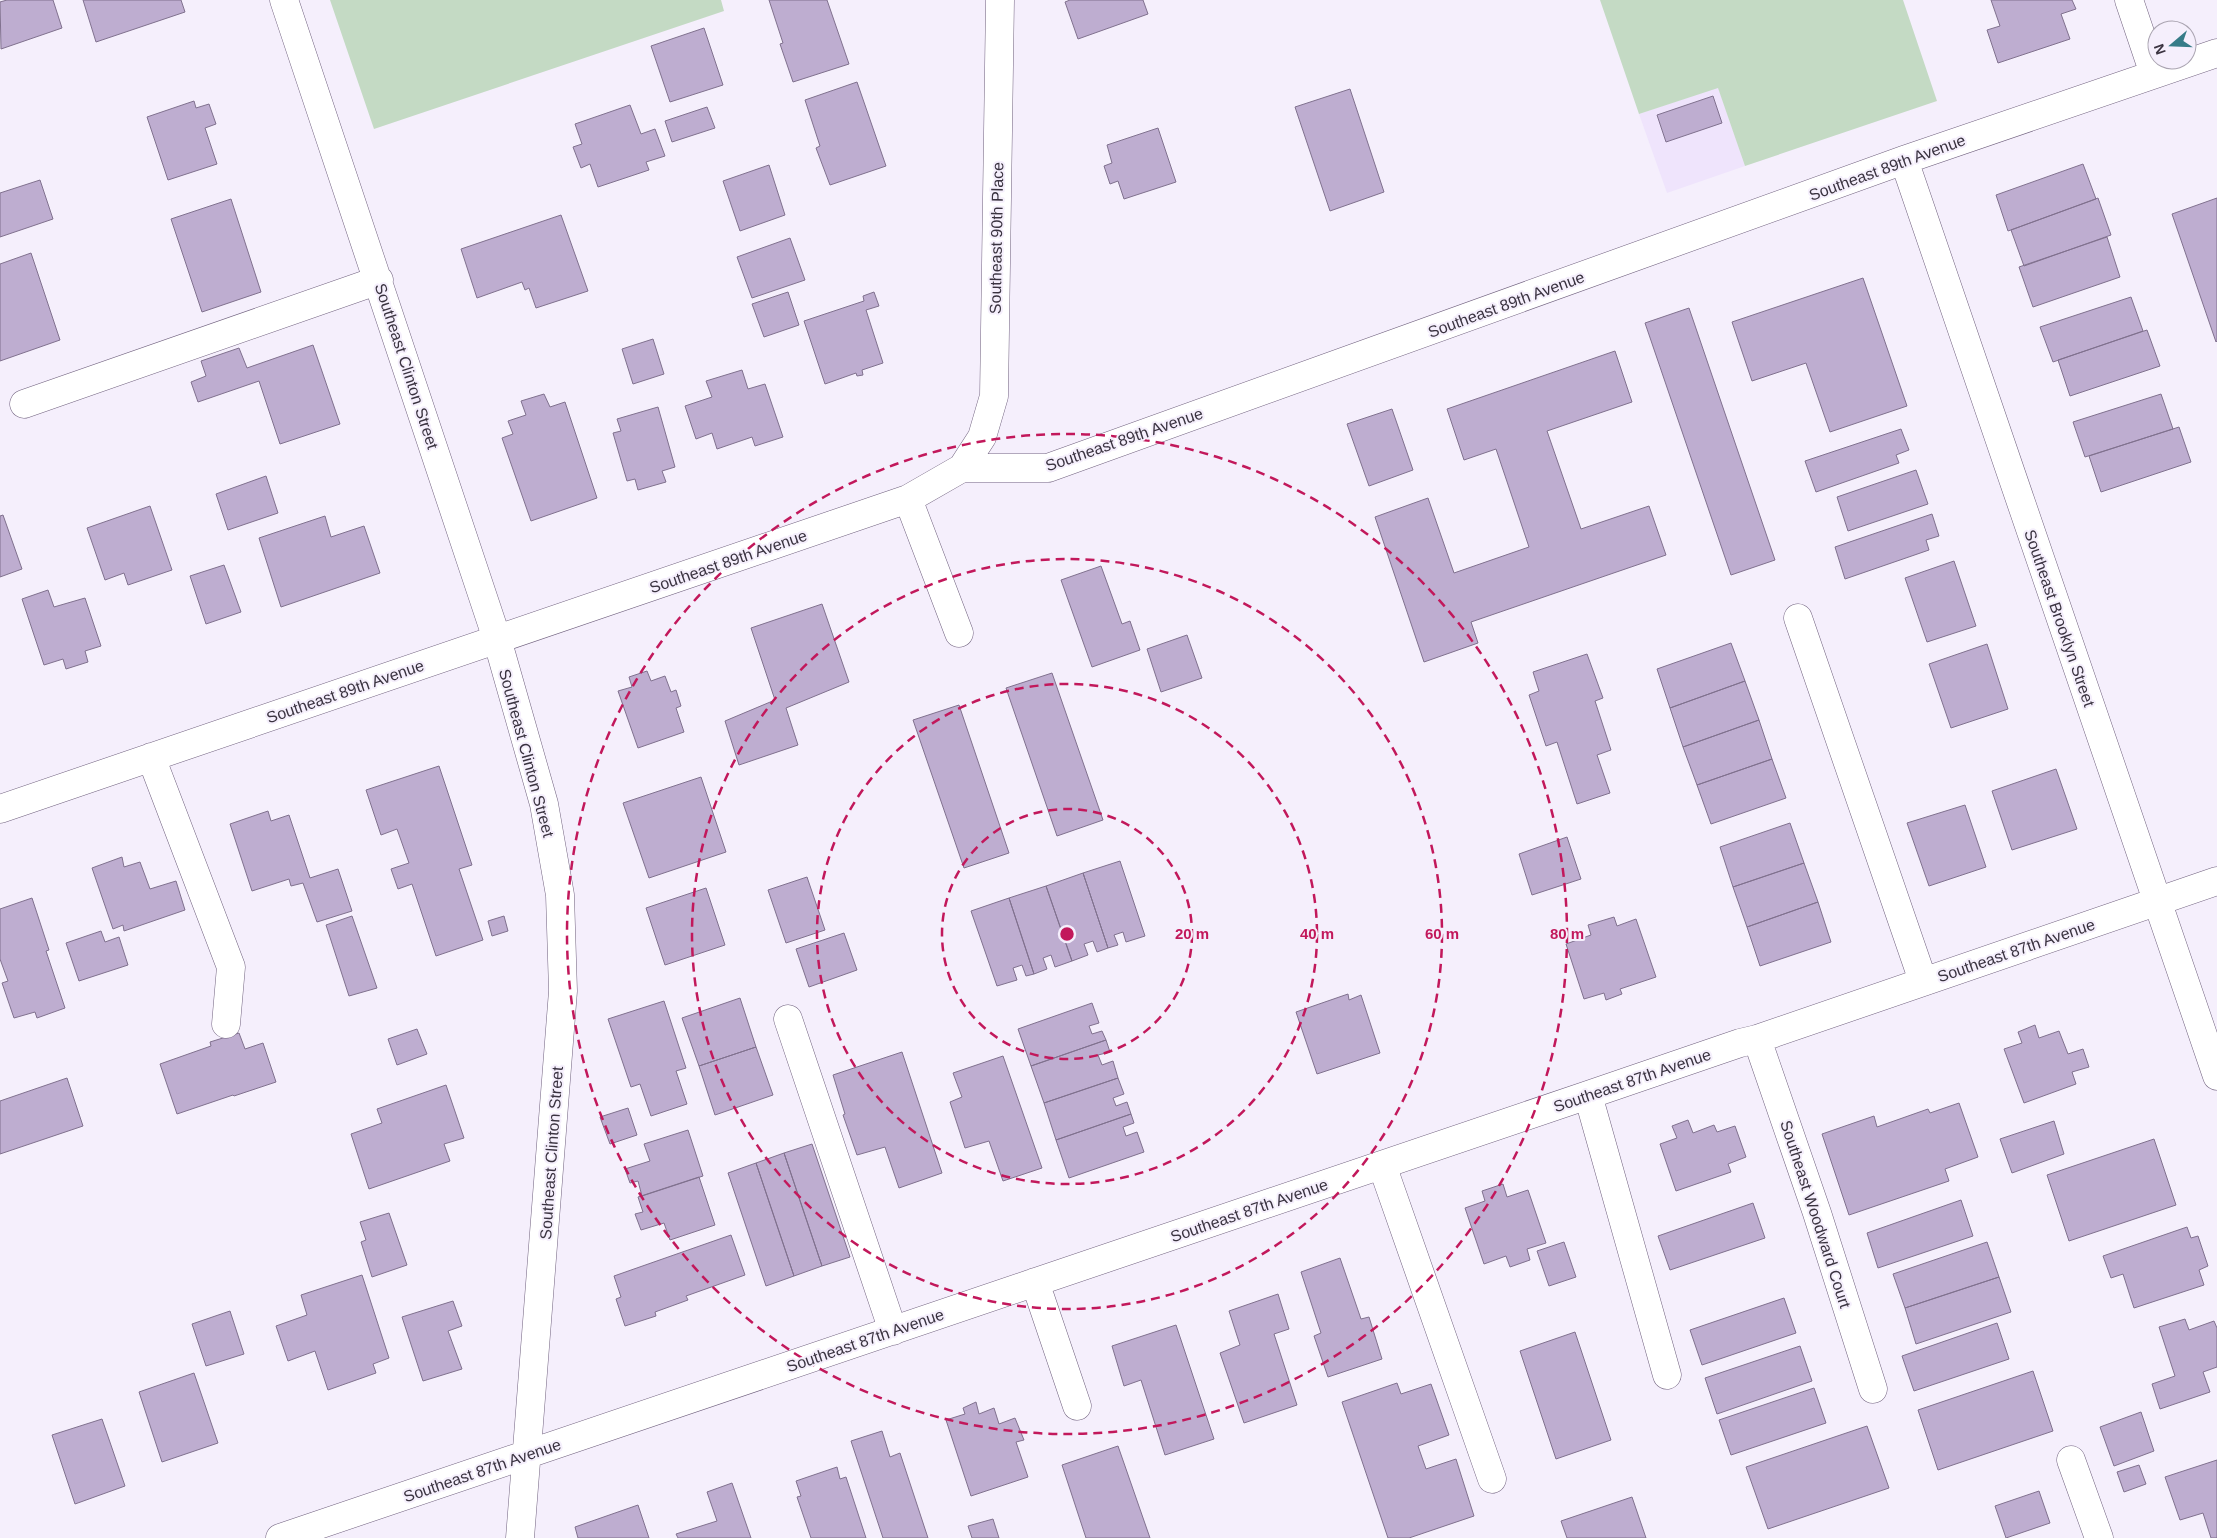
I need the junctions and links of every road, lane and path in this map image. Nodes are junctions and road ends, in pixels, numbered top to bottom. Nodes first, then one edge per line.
1 (284, 0) edge
2 (1000, 0) edge
3 (2129, 0) edge
4 (2217, 54) edge
5 (2154, 74) junction
6 (1904, 160) junction
7 (379, 280) junction
8 (24, 404) dead end
9 (962, 468) junction
10 (908, 499) junction
11 (1798, 618) dead end
12 (959, 634) dead end
13 (497, 639) junction
14 (151, 757) junction
15 (0, 809) edge
16 (2217, 881) edge
17 (2157, 902) junction
18 (1923, 981) junction
19 (788, 1019) dead end
20 (226, 1024) dead end
21 (1757, 1040) junction
22 (2217, 1076) edge
23 (1588, 1095) junction
24 (1382, 1165) junction
25 (1036, 1282) junction
26 (894, 1331) junction
27 (1667, 1375) dead end
28 (1873, 1388) dead end
29 (1077, 1406) dead end
30 (527, 1455) junction
31 (2071, 1460) dead end
32 (1492, 1479) dead end
33 (280, 1538) edge
34 (520, 1538) edge
35 (2099, 1538) edge

1 - 7 street, Southeast Clinton Street
2 - 9 street, Southeast 90th Place
3 - 5 street
4 - 5 street, Southeast 89th Avenue
5 - 6 street, Southeast 89th Avenue
6 - 9 street, Southeast 89th Avenue
6 - 17 street, Southeast Brooklyn Street
7 - 8 street
7 - 13 street, Southeast Clinton Street
9 - 10 street, Southeast 89th Avenue
10 - 12 street
10 - 13 street, Southeast 89th Avenue
11 - 18 street
13 - 14 street, Southeast 89th Avenue
13 - 30 street, Southeast Clinton Street
14 - 15 street, Southeast 89th Avenue
14 - 20 street
16 - 17 street, Southeast 87th Avenue
17 - 18 street, Southeast 87th Avenue
17 - 22 street, Southeast Brooklyn Street
18 - 21 street, Southeast 87th Avenue
19 - 26 street
21 - 23 street, Southeast 87th Avenue
21 - 28 street, Southeast Woodward Court
23 - 24 street, Southeast 87th Avenue
23 - 27 street
24 - 25 street, Southeast 87th Avenue
24 - 32 street
25 - 26 street, Southeast 87th Avenue
25 - 29 street
26 - 30 street, Southeast 87th Avenue
30 - 33 street, Southeast 87th Avenue
30 - 34 street, Southeast Clinton Street
31 - 35 street

